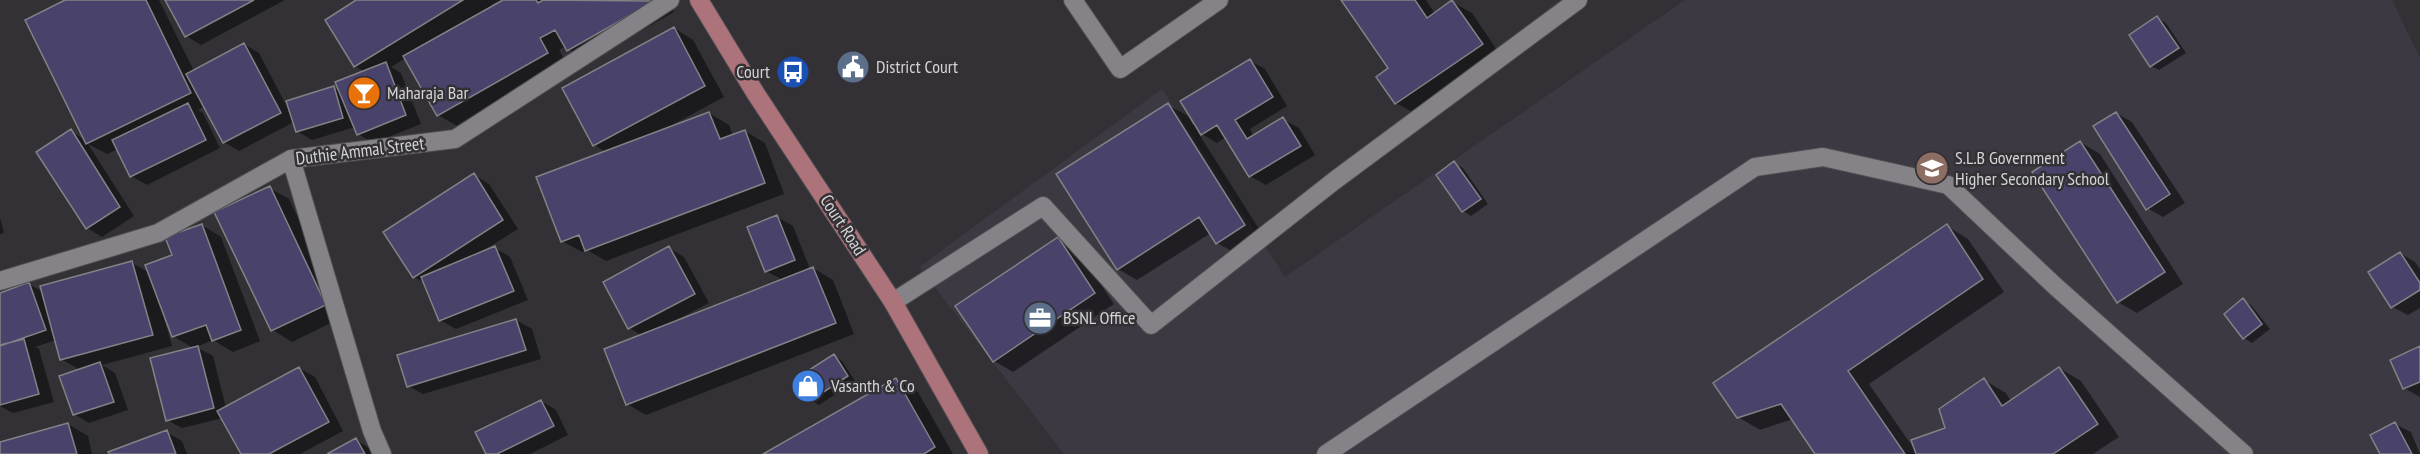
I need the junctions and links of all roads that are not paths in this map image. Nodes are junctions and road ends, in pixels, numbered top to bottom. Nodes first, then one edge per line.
1 (670, 0) edge
2 (699, 0) edge
3 (1073, 0) edge
4 (1219, 0) edge
5 (1578, 0) edge
6 (291, 159) junction
7 (0, 281) edge
8 (893, 302) junction
9 (382, 454) edge
10 (979, 454) edge
11 (1326, 454) edge
12 (2244, 454) edge

1 - 6 street, Duthie Ammal Street
2 - 8 main road, Court Road
3 - 4 street
5 - 8 street
6 - 7 street, Duthie Ammal Street
6 - 9 street
8 - 10 main road, Court Road
11 - 12 street

